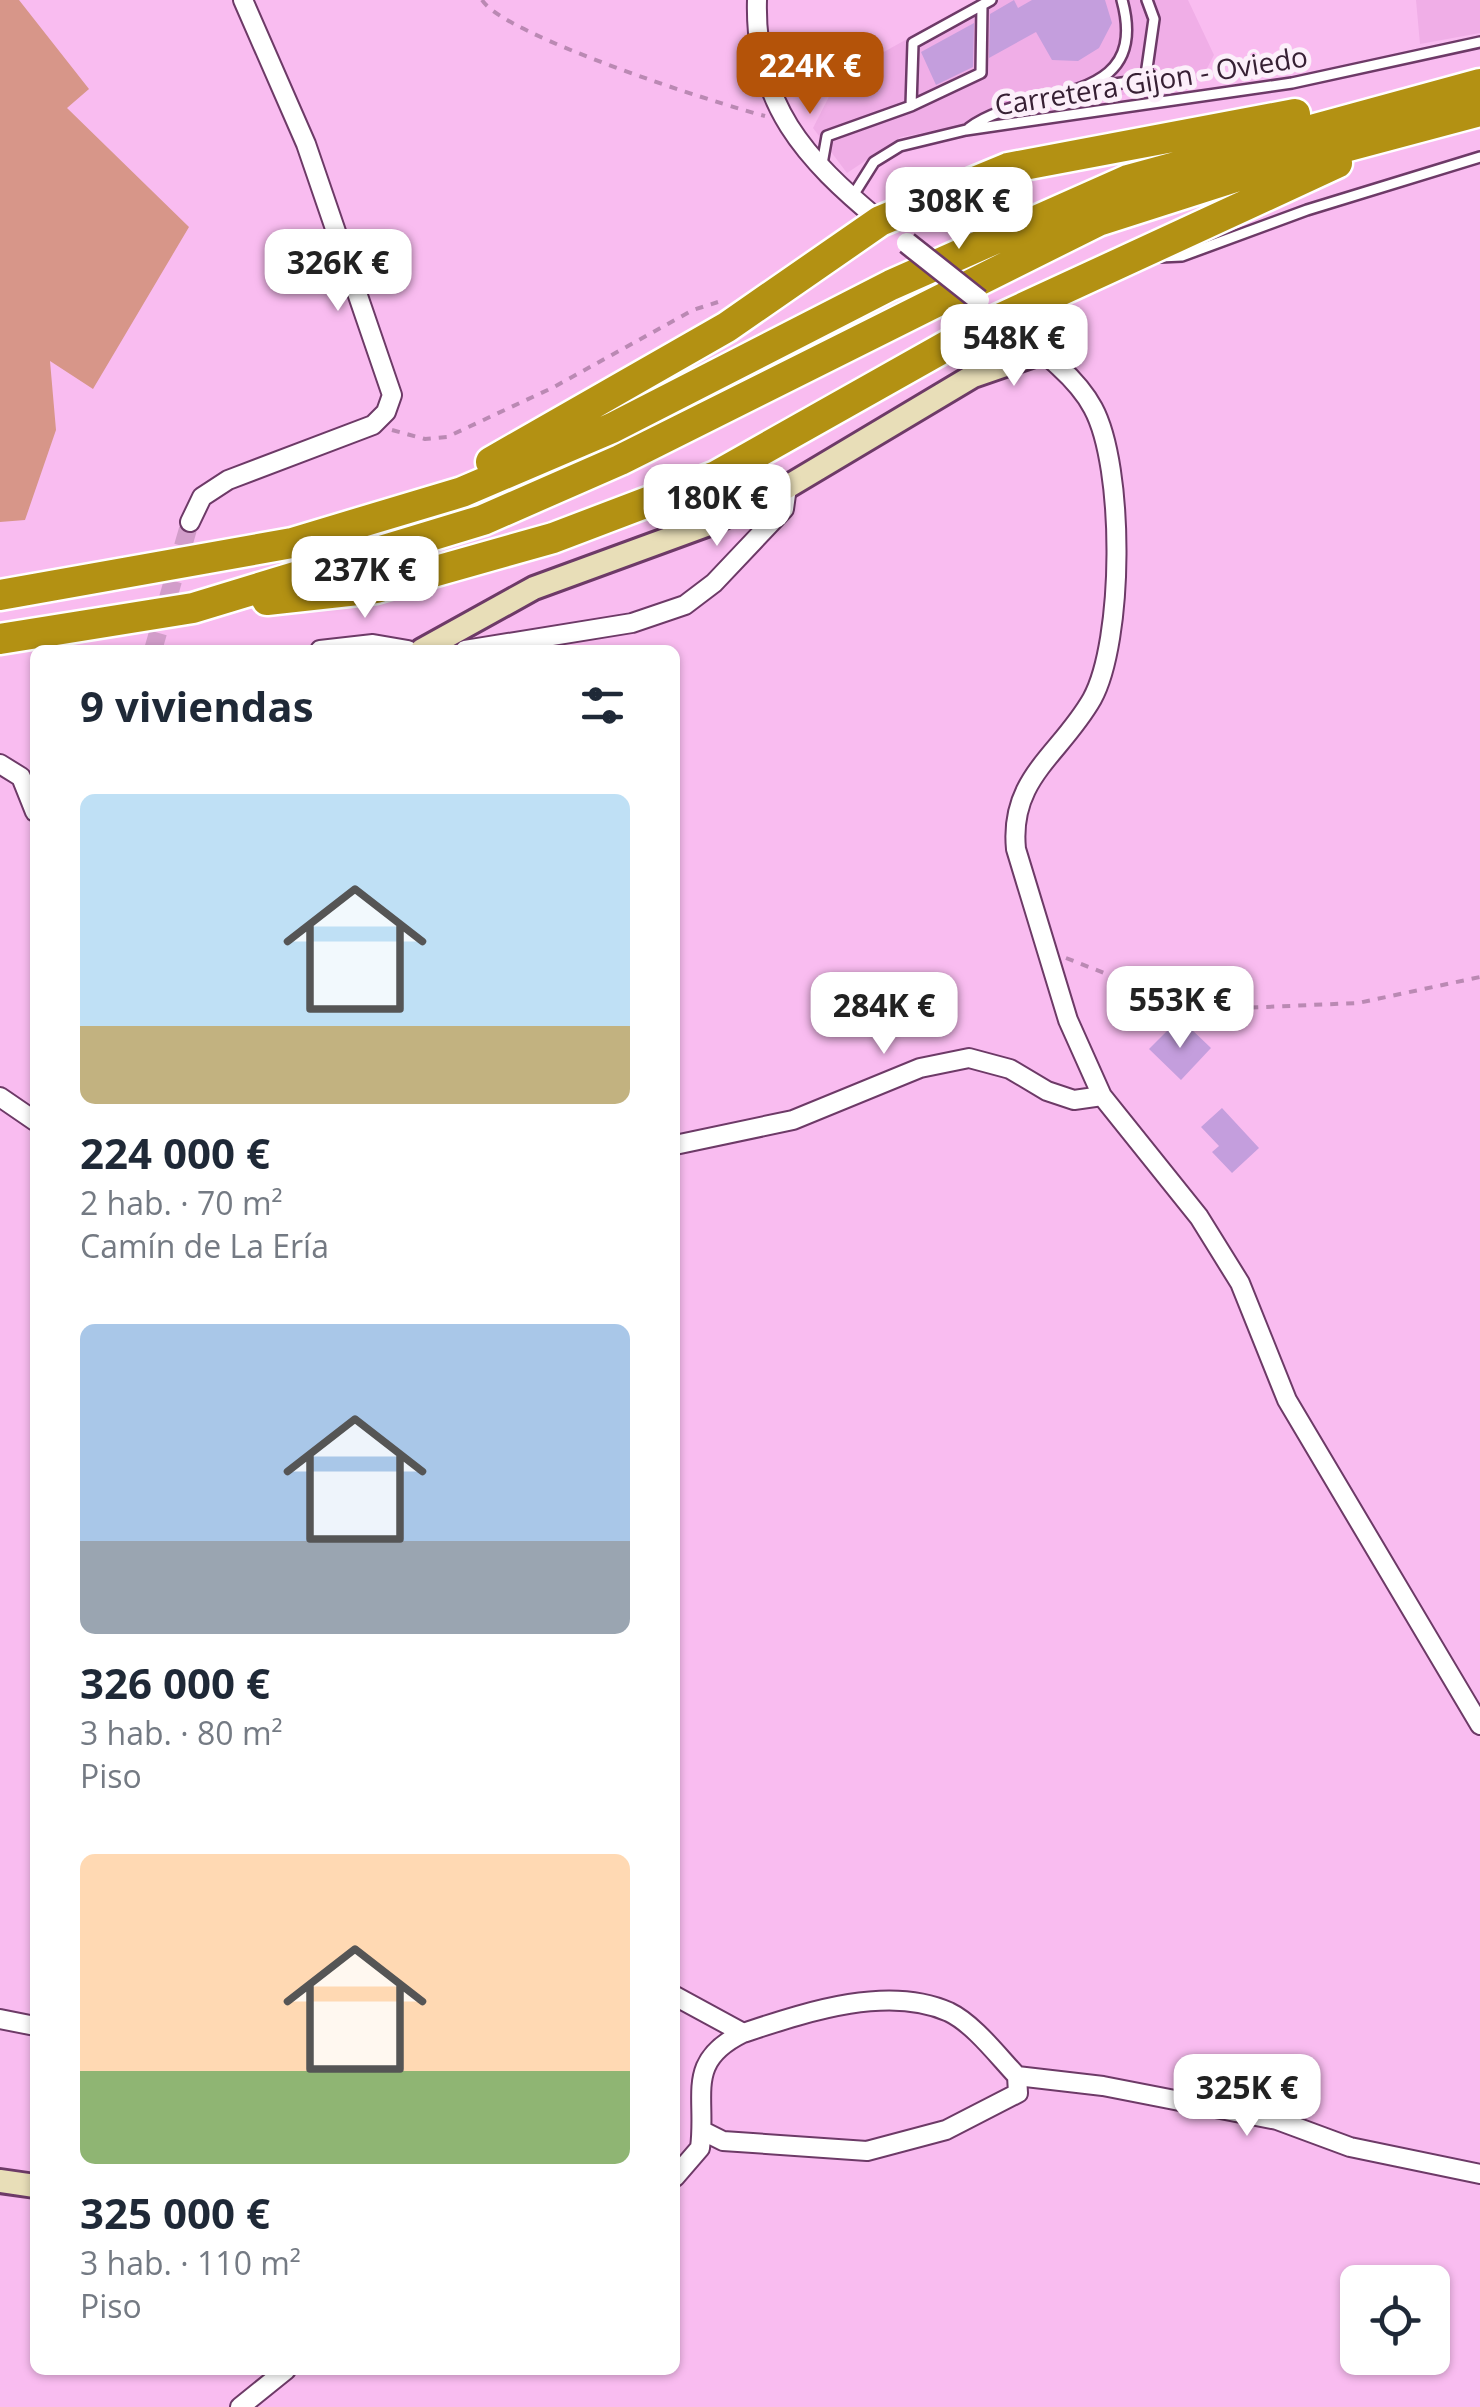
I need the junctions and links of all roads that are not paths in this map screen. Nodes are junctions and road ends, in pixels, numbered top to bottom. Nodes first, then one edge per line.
1 (243, 0) edge
2 (757, 0) edge
3 (1122, 0) edge
4 (1147, 0) edge
5 (986, 2) edge
6 (1480, 42) edge
7 (1480, 82) edge
8 (1092, 88) junction
9 (911, 106) junction
10 (1480, 111) edge
11 (1442, 120) junction
12 (966, 130) junction
13 (1480, 157) edge
14 (820, 172) junction
15 (852, 198) junction
16 (880, 221) junction
17 (907, 243) dead end
18 (1127, 258) junction
19 (989, 310) junction
20 (1040, 353) junction
21 (973, 376) junction
22 (787, 487) junction
23 (190, 522) tunnel mouth
24 (292, 543) junction
25 (0, 595) edge
26 (193, 608) junction
27 (0, 638) edge
28 (431, 645) edge
29 (496, 645) edge
30 (0, 764) edge
31 (30, 800) edge
32 (1102, 1096) junction
33 (0, 1097) edge
34 (30, 1118) edge
35 (680, 1144) edge
36 (1480, 1726) edge
37 (680, 1999) edge
38 (0, 2019) edge
39 (30, 2025) edge
40 (743, 2033) junction
41 (1017, 2076) junction
42 (703, 2131) junction
43 (680, 2172) edge
44 (1480, 2174) edge
45 (0, 2181) edge
46 (30, 2185) edge
47 (280, 2375) edge
48 (240, 2407) edge

1 - 23 street
2 - 14 street
3 - 8 lane
4 - 8 lane
5 - 9 lane
5 - 9 lane
6 - 12 lane, Carretera Gijon - Oviedo
7 - 16 highway
7 - 24 highway
8 - 12 lane
9 - 14 lane
10 - 11 highway
11 - 18 highway
11 - 26 highway
12 - 15 lane, Carretera Gijon - Oviedo
13 - 18 lane
14 - 15 street
15 - 16 street
16 - 24 highway
17 - 19 street, bridge
18 - 19 highway
19 - 20 street
19 - 21 main road
19 - 26 highway
20 - 21 main road
20 - 32 street
21 - 22 main road
22 - 28 main road
22 - 29 street
24 - 25 highway
26 - 27 highway
30 - 31 street
32 - 35 street
32 - 36 street
33 - 34 street
37 - 40 street
38 - 39 street
40 - 41 street
40 - 42 street
41 - 42 street
41 - 44 street
42 - 43 street
45 - 46 main road
47 - 48 street

